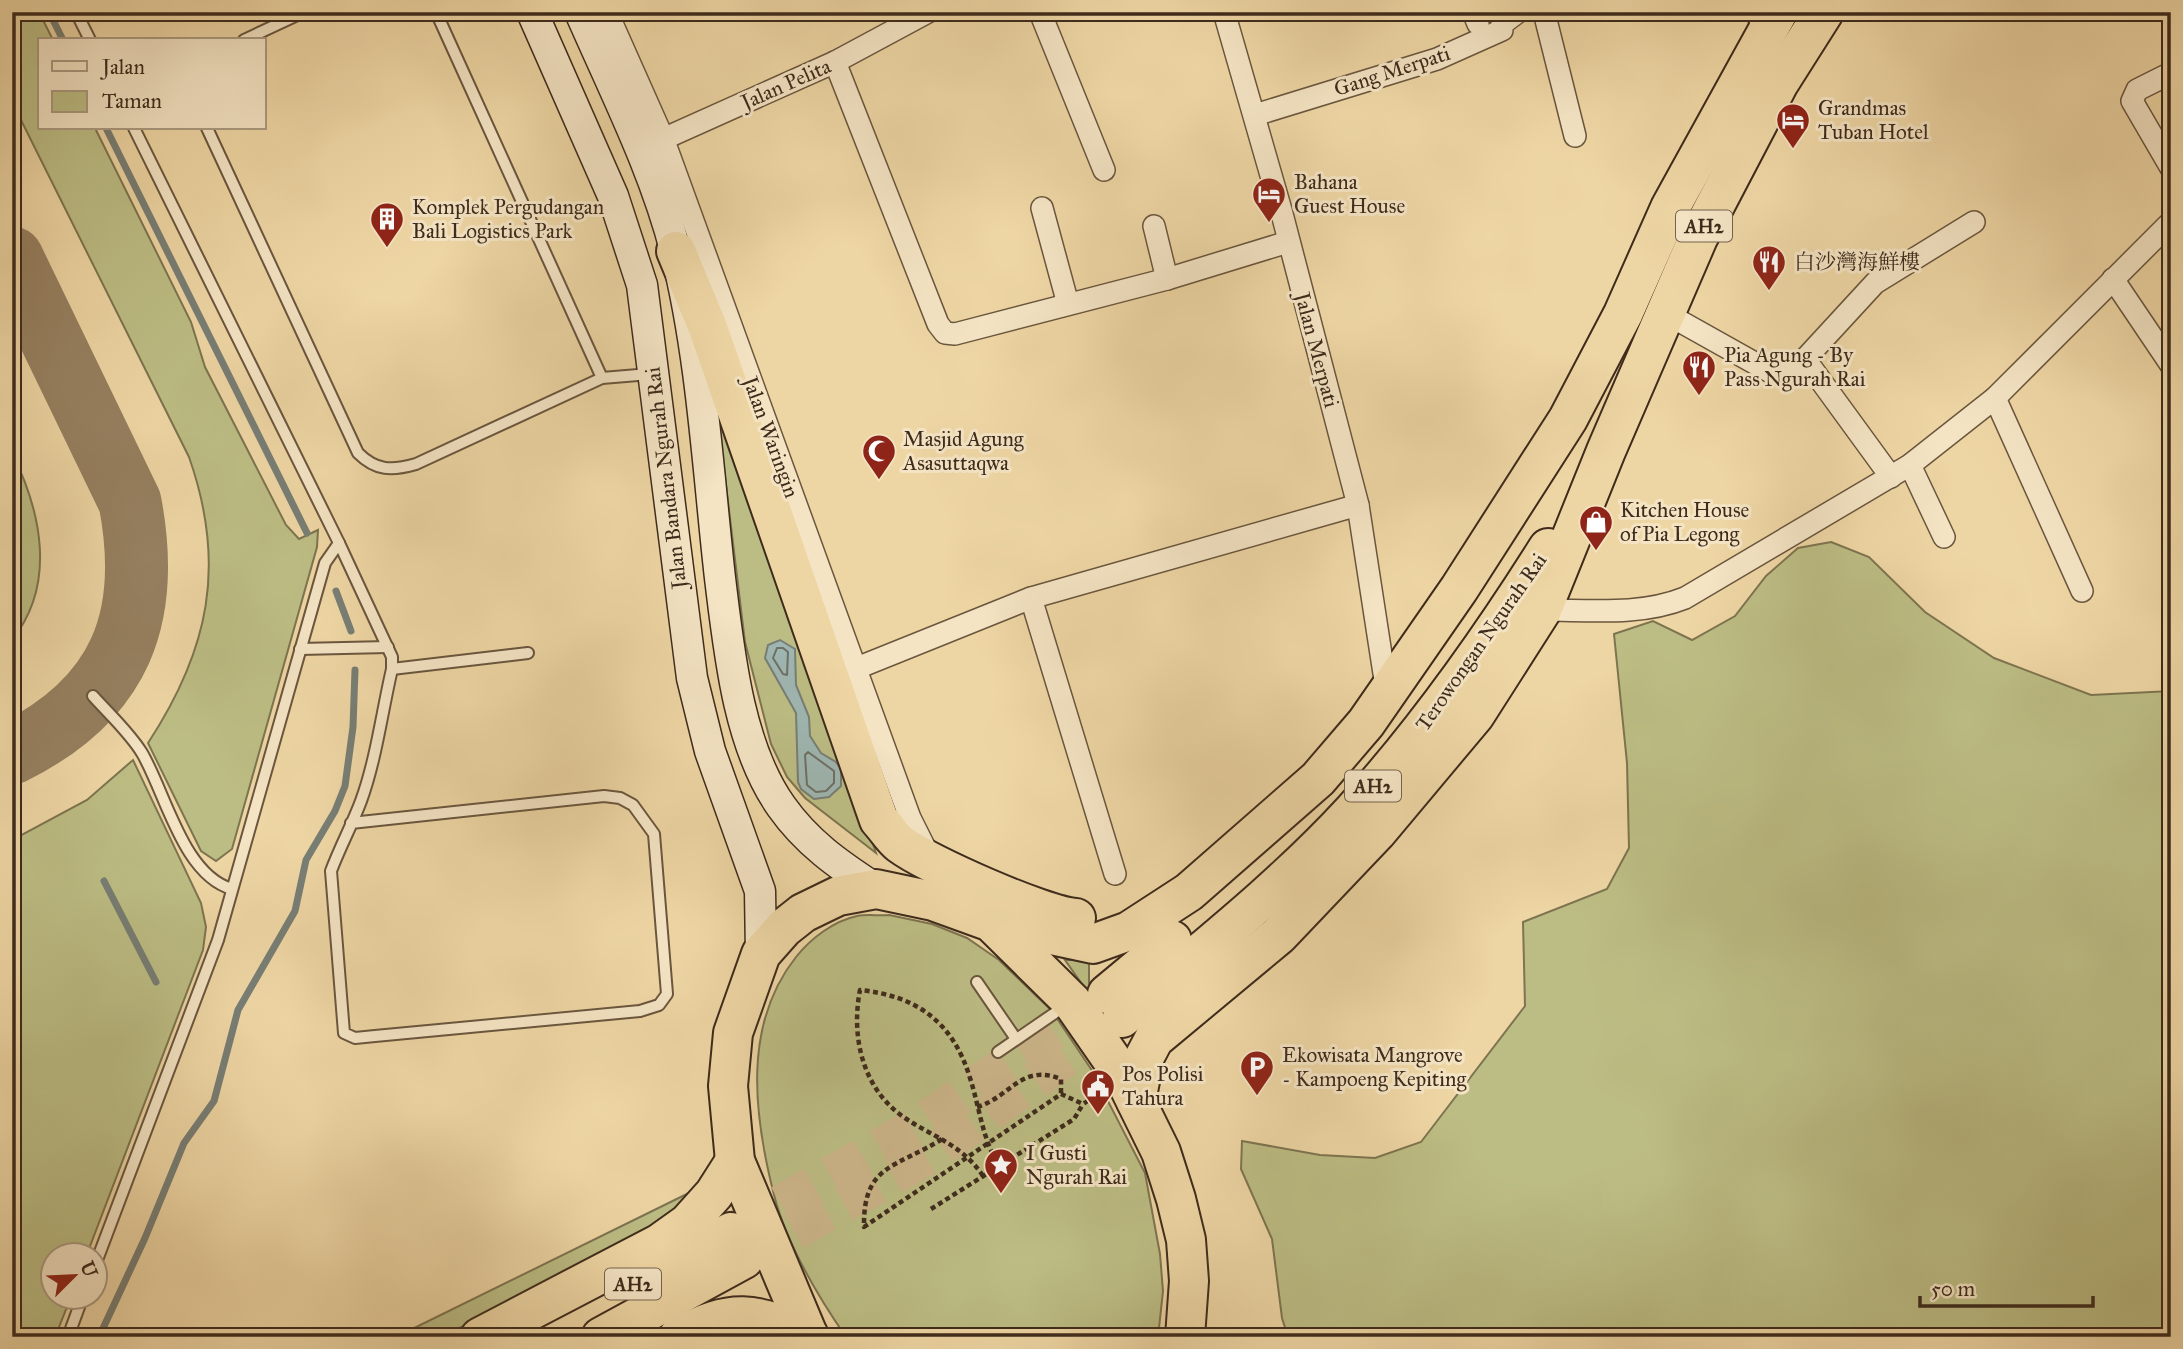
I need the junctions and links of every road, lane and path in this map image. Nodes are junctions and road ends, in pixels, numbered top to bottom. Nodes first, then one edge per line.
1 (76, 12) edge
2 (304, 12) edge
3 (436, 12) edge
4 (532, 12) edge
5 (580, 12) edge
6 (607, 12) edge
7 (928, 12) edge
8 (1040, 12) edge
9 (1224, 12) edge
10 (1518, 12) edge
11 (1545, 12) edge
12 (1824, 12) edge
13 (1764, 20) edge
14 (89, 38) edge
15 (248, 38) edge
16 (835, 62) junction
17 (2171, 73) edge
18 (1255, 115) junction
19 (135, 130) edge
20 (208, 130) edge
21 (1575, 136) dead end
22 (652, 144) junction
23 (2171, 168) edge
24 (1104, 170) dead end
25 (1042, 208) dead end
26 (1974, 222) dead end
27 (2171, 222) edge
28 (1154, 226) dead end
29 (1288, 242) junction
30 (676, 251) junction
31 (1167, 279) junction
32 (2113, 279) junction
33 (1068, 304) junction
34 (1667, 314) junction
35 (718, 324) junction
36 (1805, 359) junction
37 (2171, 365) edge
38 (654, 374) junction
39 (601, 378) junction
40 (1995, 398) junction
41 (1568, 419) junction
42 (1606, 451) junction
43 (1910, 465) junction
44 (1891, 477) junction
45 (1358, 505) junction
46 (1944, 537) dead end
47 (339, 543) junction
48 (2082, 591) dead end
49 (1031, 598) junction
50 (1542, 610) junction
51 (388, 647) junction
52 (300, 649) junction
53 (528, 653) dead end
54 (857, 668) junction
55 (392, 669) junction
56 (1387, 693) junction
57 (93, 696) dead end
58 (351, 822) junction
59 (933, 861) junction
60 (1115, 874) dead end
61 (232, 889) junction
62 (876, 889) junction
63 (1156, 915) junction
64 (990, 922) junction
65 (761, 954) junction
66 (977, 982) dead end
67 (1100, 1005) junction
68 (1016, 1039) junction
69 (998, 1052) dead end
70 (1130, 1089) junction
71 (1061, 1094) junction
72 (1083, 1104) junction
73 (977, 1107) junction
74 (942, 1139) junction
75 (986, 1145) junction
76 (970, 1156) junction
77 (735, 1161) junction
78 (999, 1166) junction
79 (983, 1176) junction
80 (931, 1209) dead end
81 (105, 1240) edge
82 (78, 1310) edge
83 (809, 1336) edge
84 (68, 1337) edge
85 (480, 1337) edge
86 (535, 1337) edge
87 (601, 1337) edge
88 (678, 1337) edge
89 (1185, 1337) edge

1 - 14 lane
2 - 15 lane
3 - 39 lane
4 - 38 main road, Jalan Bandara Ngurah Rai
5 - 22 main road, Jalan Bandara Ngurah Rai
6 - 22 street, Jalan Waringin
7 - 16 street, Jalan Pelita
8 - 24 street
9 - 18 street, Jalan Merpati
10 - 18 street, Gang Merpati
11 - 21 street
12 - 34 highway, AH2
13 - 41 highway, AH2
16 - 22 street, Jalan Pelita
16 - 33 street
17 - 23 street
18 - 29 street, Jalan Merpati
19 - 47 lane
20 - 39 lane
22 - 30 main road, Jalan Bandara Ngurah Rai
22 - 35 street, Jalan Waringin
25 - 33 street
26 - 36 street
27 - 32 street
28 - 31 street
29 - 31 street
29 - 45 street, Jalan Merpati
30 - 35 highway
30 - 62 main road, Jalan Bandara Ngurah Rai
31 - 33 street
32 - 37 street
32 - 40 street
34 - 36 street
34 - 42 highway, AH2
35 - 54 street, Jalan Waringin
35 - 59 highway
36 - 44 street
38 - 39 lane
38 - 65 main road, Jalan Bandara Ngurah Rai
40 - 43 street
40 - 48 street
41 - 56 highway
41 - 67 highway, Terowongan Ngurah Rai / AH2
42 - 50 highway
42 - 67 highway, Terowongan Ngurah Rai / AH2
43 - 44 street
43 - 46 street
44 - 50 street
45 - 49 street
45 - 56 street, Jalan Merpati
47 - 51 lane
47 - 52 lane
49 - 54 street
49 - 60 street
50 - 70 highway
51 - 52 lane
51 - 55 lane
52 - 61 lane
53 - 55 lane
54 - 59 street, Jalan Waringin
55 - 58 lane
56 - 63 highway
57 - 61 lane
58 - 58 lane
59 - 63 highway
61 - 81 lane
62 - 64 highway
62 - 65 highway
63 - 64 highway
64 - 67 highway
65 - 77 highway
66 - 68 lane
67 - 68 lane
67 - 70 highway
68 - 69 lane
70 - 72 path
70 - 89 highway
71 - 72 path
71 - 73 path
71 - 75 path
72 - 78 path
73 - 74 path
73 - 75 path
74 - 76 path
74 - 76 path
75 - 76 path
75 - 78 path
76 - 79 path
77 - 83 highway
77 - 85 highway
78 - 79 path
79 - 80 path
82 - 84 lane
83 - 88 highway
86 - 87 highway, AH2

